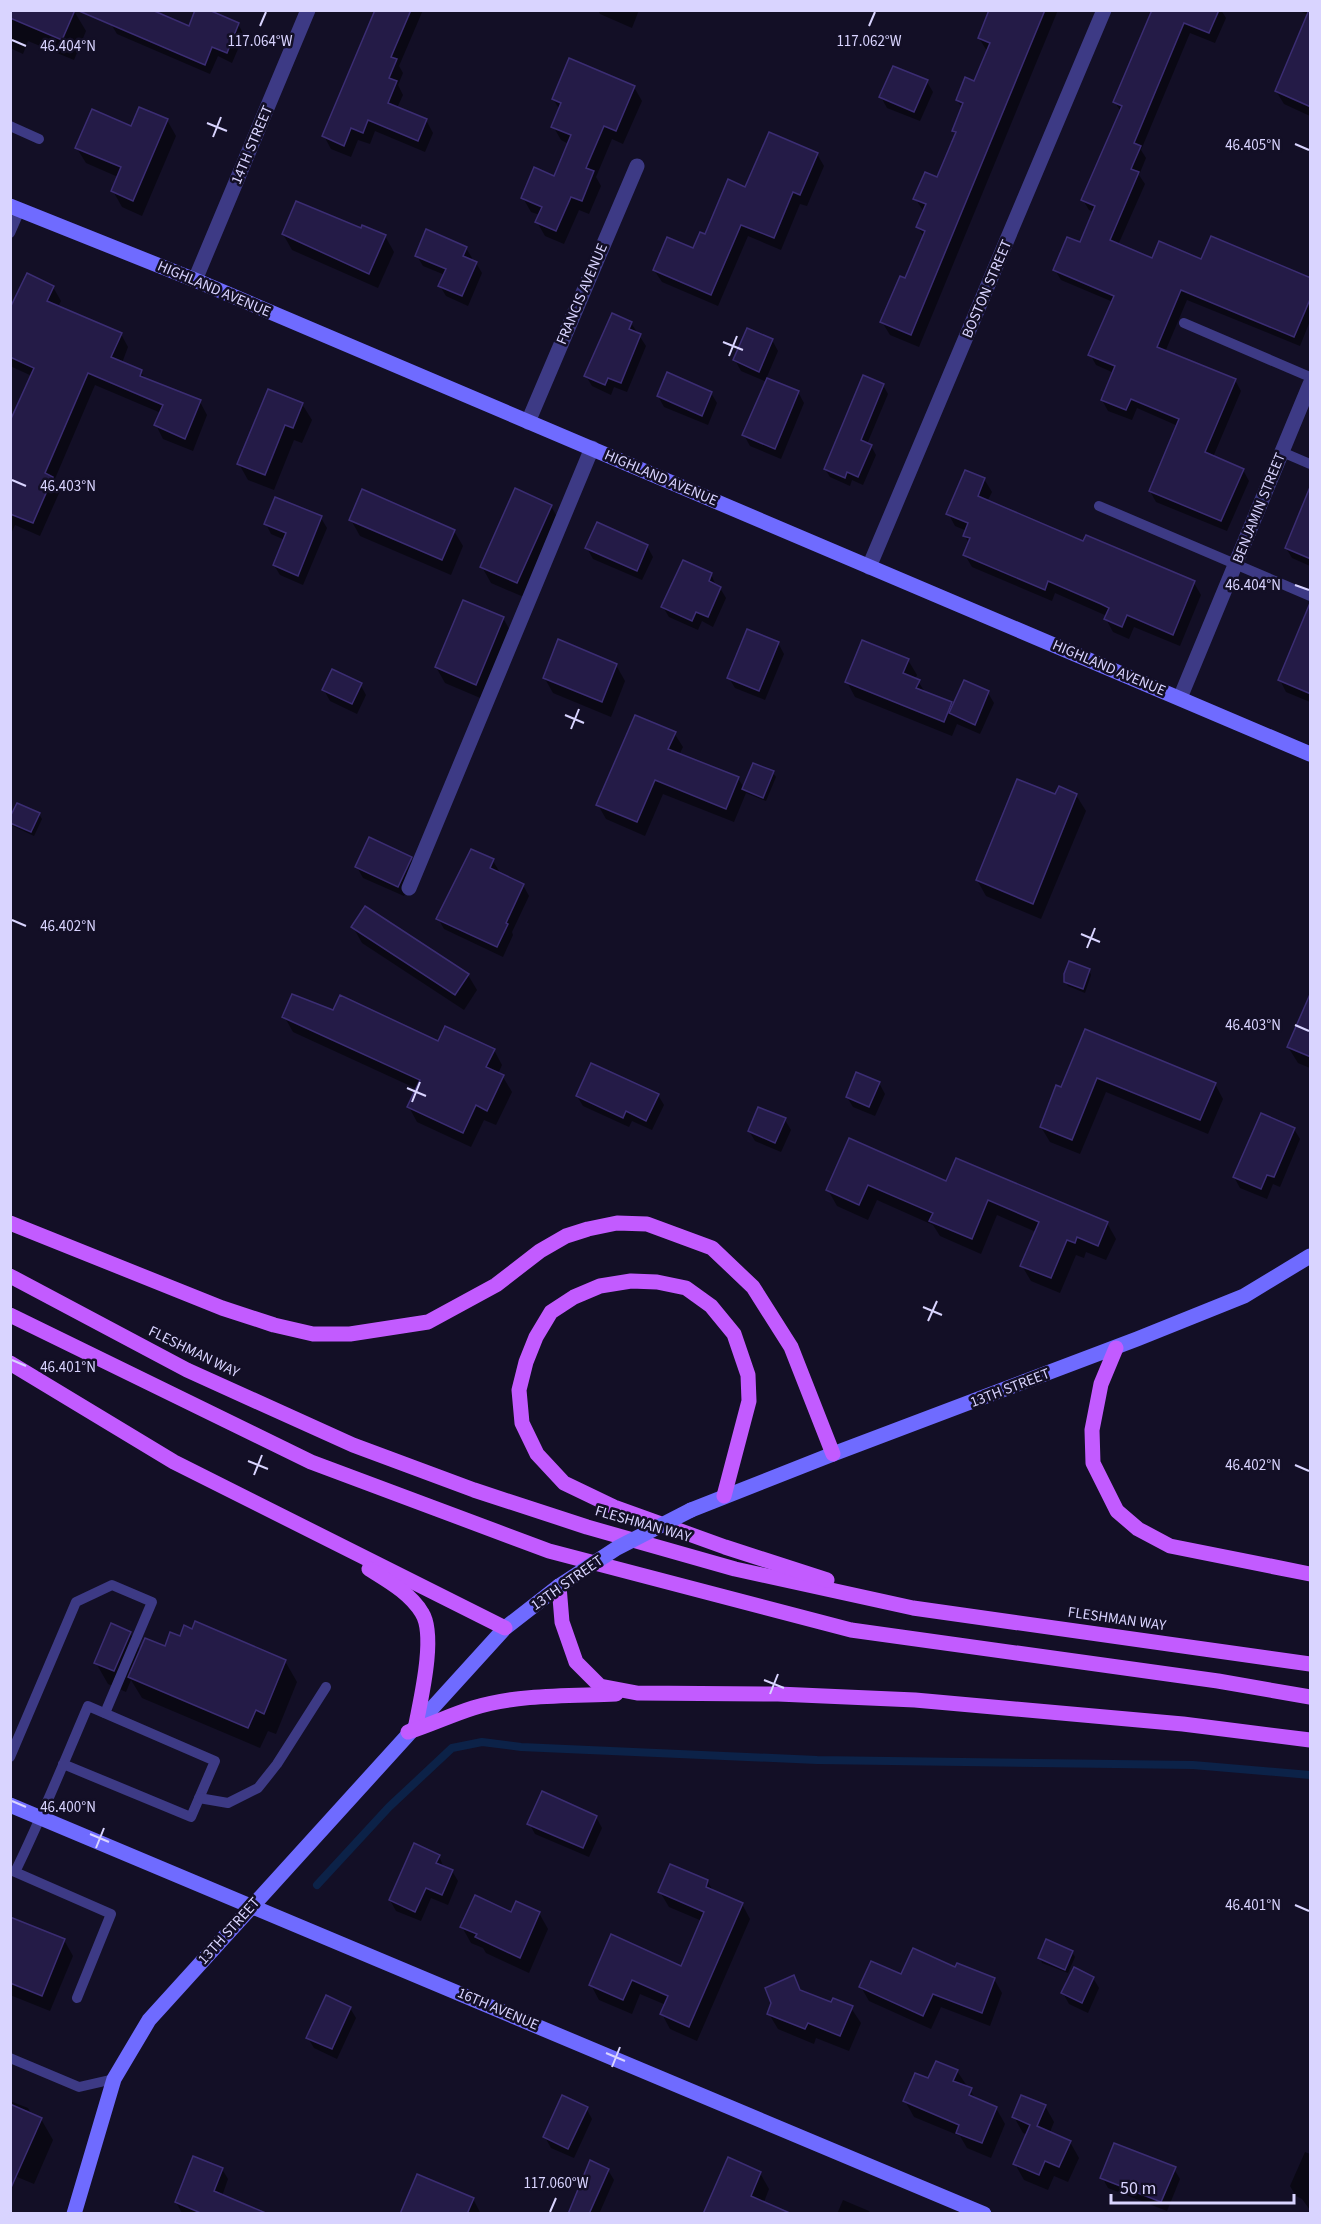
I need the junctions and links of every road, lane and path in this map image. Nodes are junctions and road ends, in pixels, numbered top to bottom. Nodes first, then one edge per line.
1 (308, 10) edge
2 (1104, 10) edge
3 (10, 126) edge
4 (39, 139) dead end
5 (637, 166) dead end
6 (15, 208) edge
7 (10, 232) edge
8 (195, 280) junction
9 (1184, 323) dead end
10 (1311, 377) edge
11 (1311, 384) edge
12 (528, 422) junction
13 (592, 448) junction
14 (1282, 452) junction
15 (1311, 464) edge
16 (1099, 506) dead end
17 (1236, 564) junction
18 (869, 567) junction
19 (1311, 596) edge
20 (1180, 698) junction
21 (1311, 754) edge
22 (409, 888) dead end
23 (10, 1223) edge
24 (1311, 1256) edge
25 (10, 1276) edge
26 (10, 1315) edge
27 (1116, 1348) junction
28 (10, 1363) edge
29 (833, 1454) junction
30 (724, 1496) junction
31 (308, 1529) junction
32 (1311, 1574) edge
33 (559, 1586) junction
34 (913, 1608) junction
35 (505, 1628) junction
36 (1311, 1664) edge
37 (326, 1687) dead end
38 (637, 1693) junction
39 (1311, 1697) edge
40 (105, 1713) junction
41 (412, 1728) junction
42 (1311, 1740) edge
43 (10, 1757) edge
44 (63, 1764) junction
45 (199, 1798) junction
46 (10, 1805) edge
47 (41, 1818) junction
48 (252, 1905) junction
49 (76, 1998) dead end
50 (10, 2058) edge
51 (114, 2079) junction
52 (74, 2214) edge
53 (984, 2214) edge

1 - 8 street, 14TH STREET
2 - 18 street, BOSTON STREET
3 - 4 lane
5 - 12 street, FRANCIS AVENUE
6 - 7 lane
6 - 8 main road, HIGHLAND AVENUE
8 - 12 main road, HIGHLAND AVENUE
9 - 10 lane
11 - 14 street, BENJAMIN STREET
12 - 13 main road, HIGHLAND AVENUE
13 - 18 main road, HIGHLAND AVENUE
13 - 22 street
14 - 15 lane
14 - 17 street, BENJAMIN STREET
16 - 17 lane
17 - 19 lane
17 - 20 street, BENJAMIN STREET
18 - 20 main road, HIGHLAND AVENUE
20 - 21 main road, HIGHLAND AVENUE
23 - 29 main road
24 - 27 main road, 13TH STREET
25 - 34 main road, FLESHMAN WAY
26 - 39 main road
27 - 29 main road, 13TH STREET
27 - 32 main road
28 - 31 main road
29 - 30 main road, 13TH STREET
30 - 33 main road, 13TH STREET, bridge
30 - 34 main road
31 - 35 main road
31 - 41 main road
33 - 35 main road, 13TH STREET
33 - 38 main road
34 - 36 main road, FLESHMAN WAY
35 - 41 main road, 13TH STREET
37 - 45 lane
38 - 41 main road
38 - 42 main road
40 - 43 lane
40 - 44 lane
40 - 45 lane
41 - 48 main road, 13TH STREET
44 - 45 lane
44 - 47 lane
46 - 47 main road, 16TH AVENUE
47 - 48 main road, 16TH AVENUE
47 - 49 lane
48 - 51 main road, 13TH STREET
48 - 53 main road, 16TH AVENUE
50 - 51 lane
51 - 52 main road, 13TH STREET

